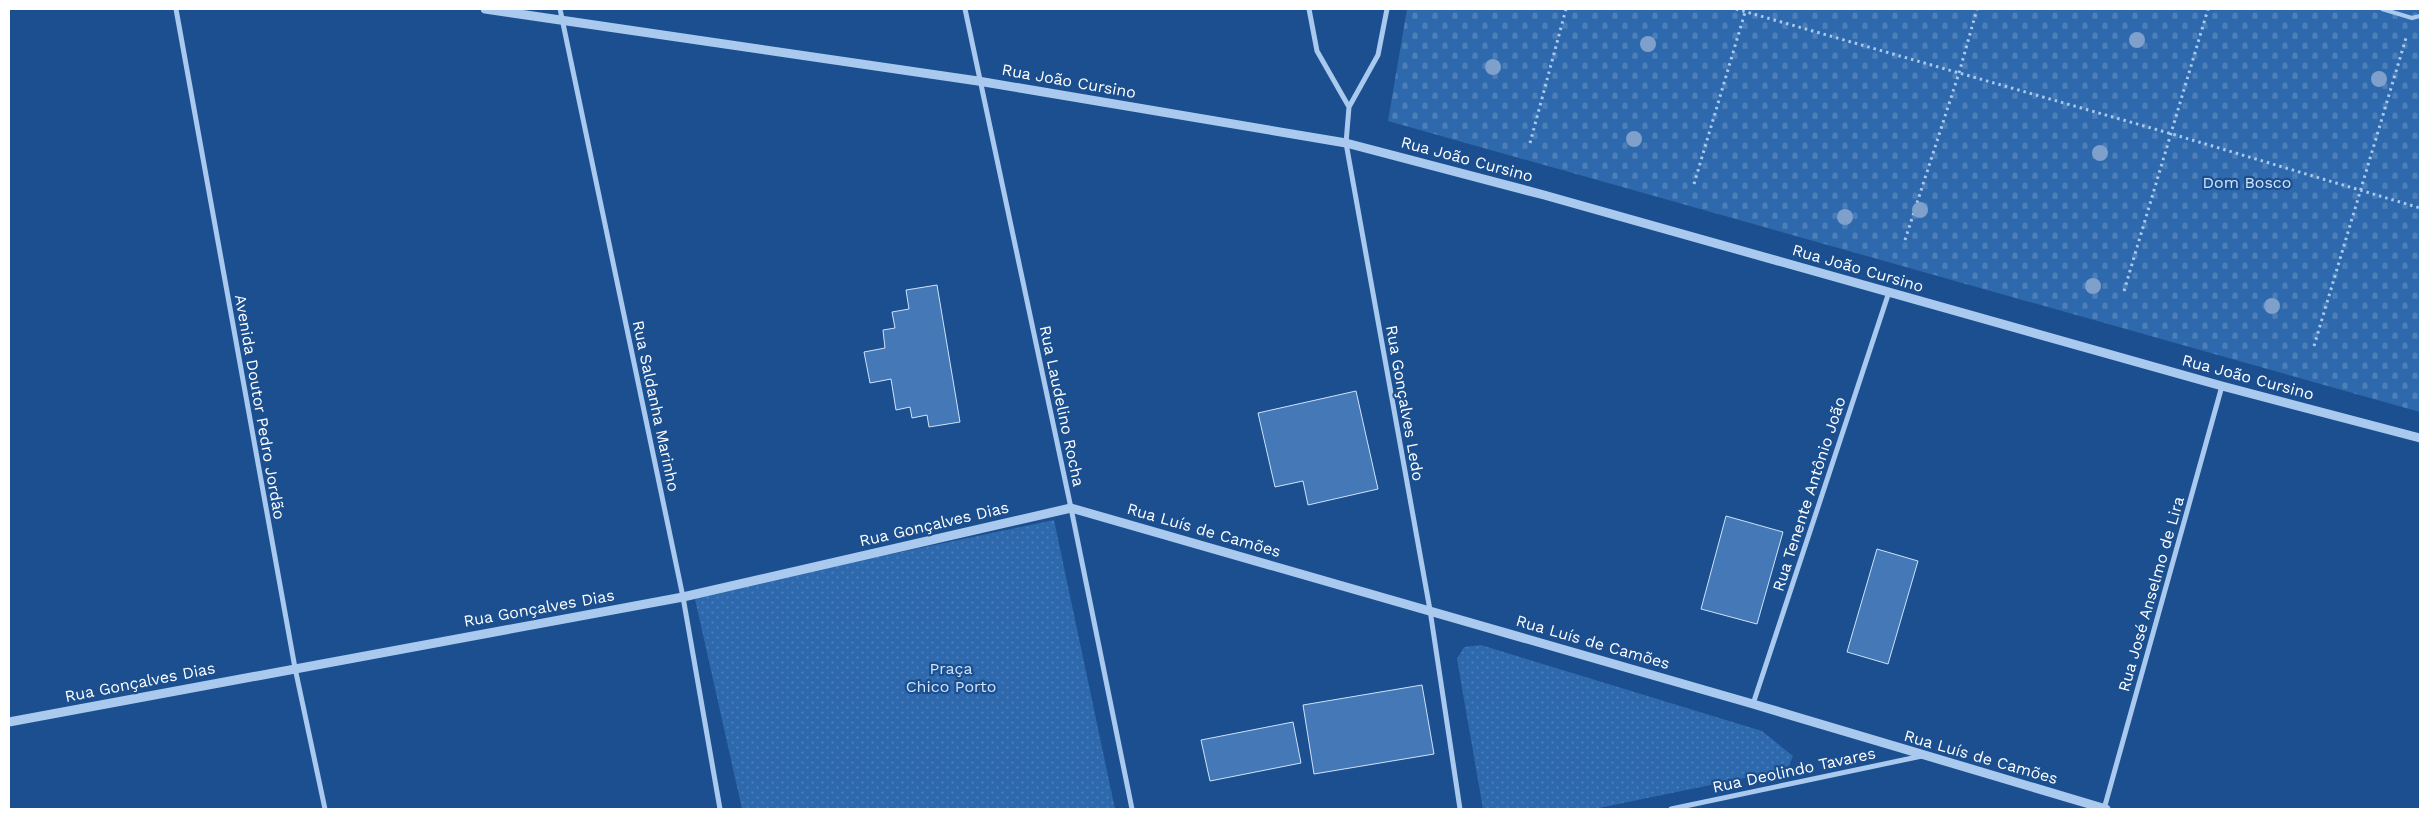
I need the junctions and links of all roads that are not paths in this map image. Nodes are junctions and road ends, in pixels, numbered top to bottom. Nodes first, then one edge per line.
1 (176, 9) edge
2 (485, 9) edge
3 (560, 9) edge
4 (965, 9) edge
5 (1309, 9) edge
6 (1386, 9) edge
7 (2382, 9) edge
8 (2420, 16) edge
9 (562, 20) junction
10 (978, 81) junction
11 (1349, 106) junction
12 (1346, 143) junction
13 (1889, 292) junction
14 (2222, 386) junction
15 (2420, 438) edge
16 (1071, 508) junction
17 (683, 597) junction
18 (1430, 610) junction
19 (295, 668) junction
20 (1754, 704) junction
21 (9, 722) edge
22 (1922, 756) junction
23 (325, 809) edge
24 (720, 809) edge
25 (1132, 809) edge
26 (1460, 809) edge
27 (1670, 809) edge
28 (2104, 809) edge

1 - 19 street, Avenida Doutor Pedro Jordão
2 - 9 street, Rua João Cursino
3 - 9 street, Rua Saldanha Marinho
4 - 10 street, Rua Laudelino Rocha
5 - 11 street
6 - 11 street
7 - 8 lane
9 - 10 street, Rua João Cursino
9 - 17 street, Rua Saldanha Marinho
10 - 12 street, Rua João Cursino
10 - 16 street, Rua Laudelino Rocha
11 - 12 street, Rua Gonçalves Ledo
12 - 13 street, Rua João Cursino
12 - 18 street, Rua Gonçalves Ledo
13 - 14 street, Rua João Cursino
13 - 20 street, Rua Tenente Antônio João
14 - 15 street, Rua João Cursino
14 - 28 street, Rua José Anselmo de Lira
16 - 17 street, Rua Gonçalves Dias
16 - 18 street, Rua Luís de Camões
16 - 25 street, Rua Laudelino Rocha
17 - 19 street, Rua Gonçalves Dias
17 - 24 street, Rua Saldanha Marinho
18 - 20 street, Rua Luís de Camões
18 - 26 street, Rua Gonçalves Ledo
19 - 21 street, Rua Gonçalves Dias
19 - 23 street, Avenida Doutor Pedro Jordão
20 - 22 street, Rua Luís de Camões
22 - 27 street, Rua Deolindo Tavares
22 - 28 street, Rua Luís de Camões

